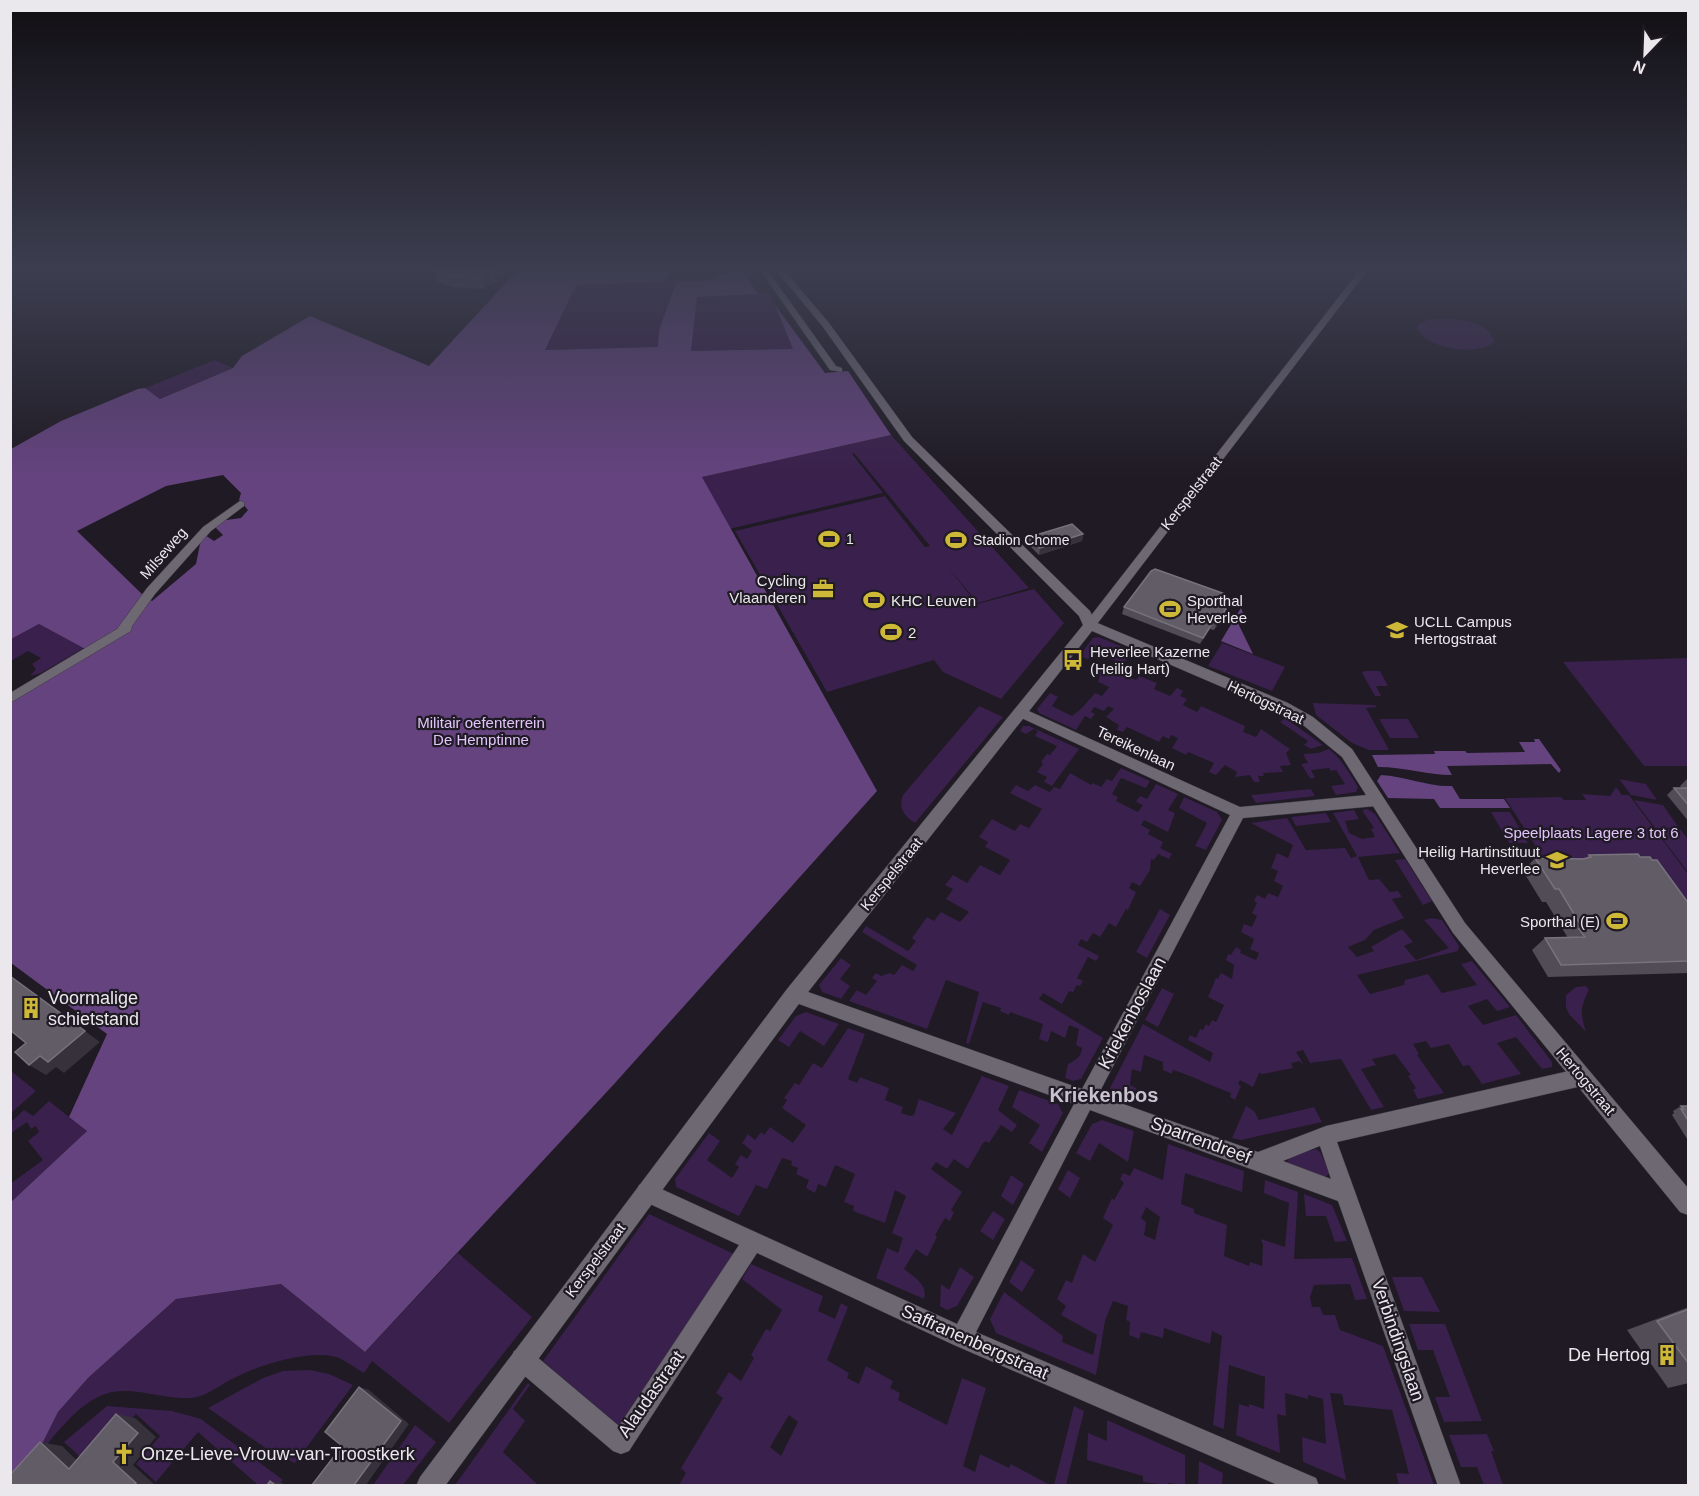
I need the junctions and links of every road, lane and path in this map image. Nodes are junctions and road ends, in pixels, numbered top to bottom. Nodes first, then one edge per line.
1 (814, 341) edge
2 (837, 341) edge
3 (1309, 341) edge
4 (839, 370) dead end
5 (240, 504) dead end
6 (131, 625) dead end
7 (1090, 625) junction
8 (120, 633) junction
9 (10, 699) edge
10 (1020, 712) junction
11 (1377, 800) junction
12 (1239, 813) junction
13 (794, 995) junction
14 (1582, 1077) junction
15 (1086, 1099) junction
16 (1326, 1135) junction
17 (1258, 1161) junction
18 (646, 1192) junction
19 (1345, 1194) junction
20 (1689, 1204) edge
21 (753, 1241) junction
22 (962, 1337) junction
23 (522, 1359) junction
24 (429, 1485) edge
25 (1308, 1485) edge
26 (1450, 1485) edge

1 - 4 street
2 - 7 street, Hertogstraat
3 - 7 street, Kerspelstraat
5 - 8 street, Milseweg
6 - 8 street, Milseweg
7 - 10 street, Kerspelstraat
7 - 11 street, Hertogstraat
8 - 9 street, Milseweg
10 - 12 street, Tereikenlaan
10 - 13 street, Kerspelstraat
11 - 12 street
11 - 14 street, Hertogstraat
12 - 15 street, Kriekenboslaan
13 - 15 street, Sparrendreef
13 - 18 street, Kerspelstraat
14 - 16 street, Sparrendreef
14 - 20 street, Hertogstraat
15 - 17 street, Sparrendreef
15 - 22 street, Kriekenboslaan
16 - 17 street, Sparrendreef
16 - 19 street, Verbindingslaan
17 - 19 street
18 - 21 street, Saffranenbergstraat
18 - 23 street, Kerspelstraat
19 - 26 street, Verbindingslaan
21 - 22 street, Saffranenbergstraat
21 - 23 street, Alaudastraat
22 - 25 street, Saffranenbergstraat
23 - 24 street, Kerspelstraat

